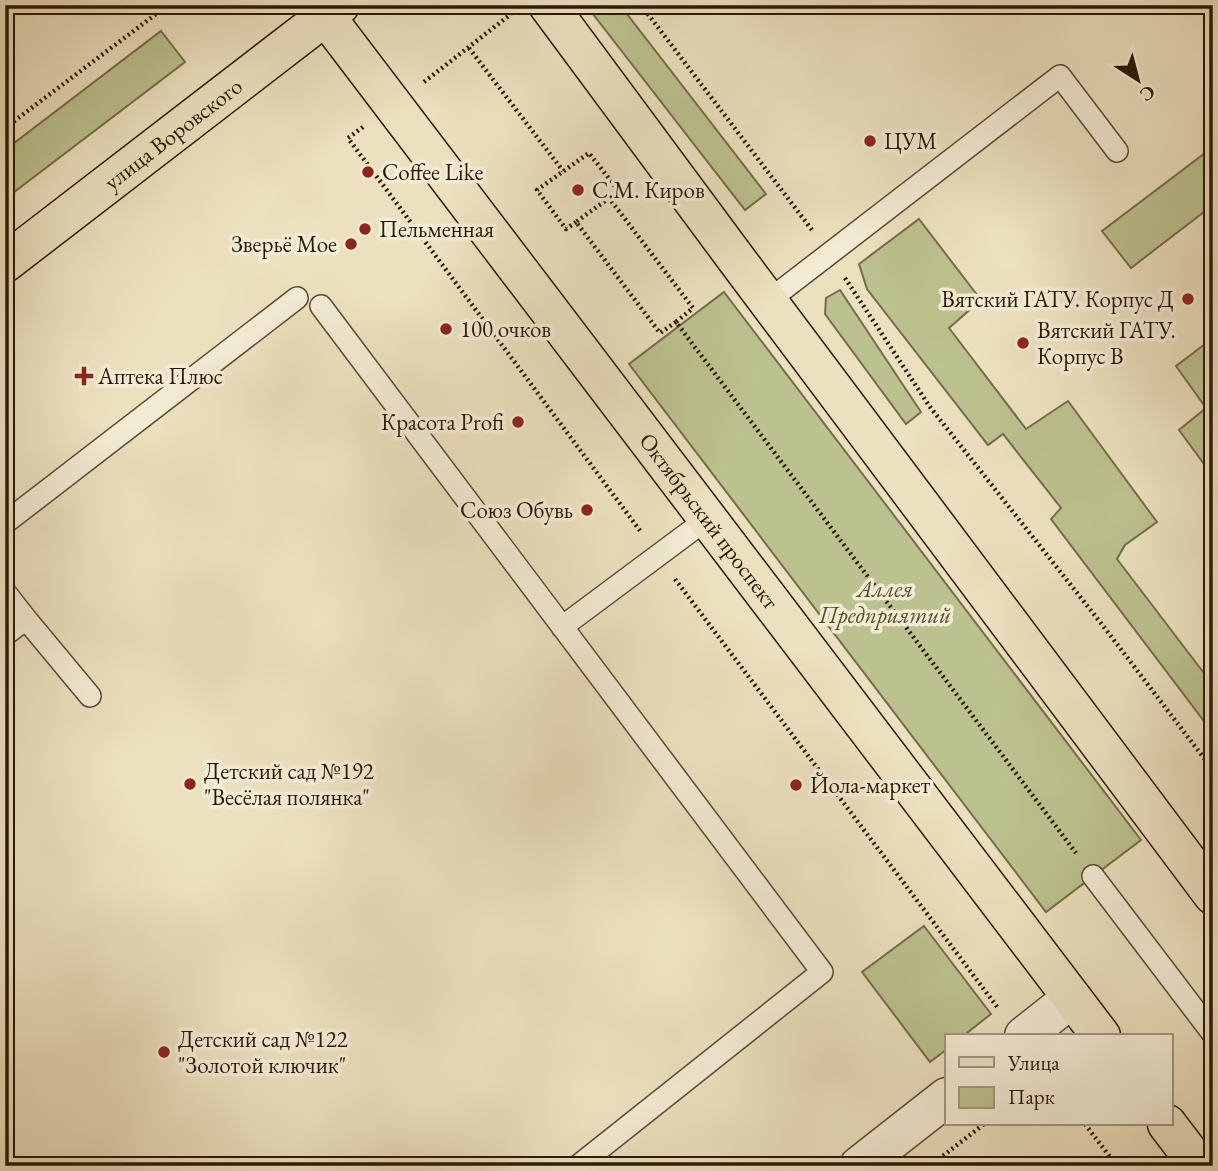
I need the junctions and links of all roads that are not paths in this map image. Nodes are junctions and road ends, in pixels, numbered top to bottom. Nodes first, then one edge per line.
1 (327, 9) edge
2 (530, 9) edge
3 (1118, 151) dead end
4 (5, 263) edge
5 (297, 298) dead end
6 (768, 302) junction
7 (321, 306) dead end
8 (707, 519) junction
9 (5, 523) edge
10 (5, 592) edge
11 (26, 619) junction
12 (562, 627) junction
13 (5, 635) edge
14 (90, 696) dead end
15 (1093, 876) road end
16 (1213, 895) edge
17 (1072, 998) junction
18 (1027, 1034) edge
19 (1099, 1034) edge
20 (1213, 1034) edge
21 (945, 1099) edge
22 (1169, 1126) edge
23 (578, 1166) edge
24 (859, 1166) edge
25 (1199, 1166) edge

1 - 4 main road, улица Воровского
1 - 8 main road, Октябрьский проспект
2 - 6 main road
3 - 6 lane
5 - 9 lane
6 - 16 main road
7 - 12 lane
8 - 12 lane
8 - 17 main road, Октябрьский проспект
10 - 11 lane
11 - 13 lane
11 - 14 lane
12 - 23 lane
15 - 20 lane
17 - 18 street
17 - 19 main road, Октябрьский проспект
21 - 24 street
22 - 25 main road

